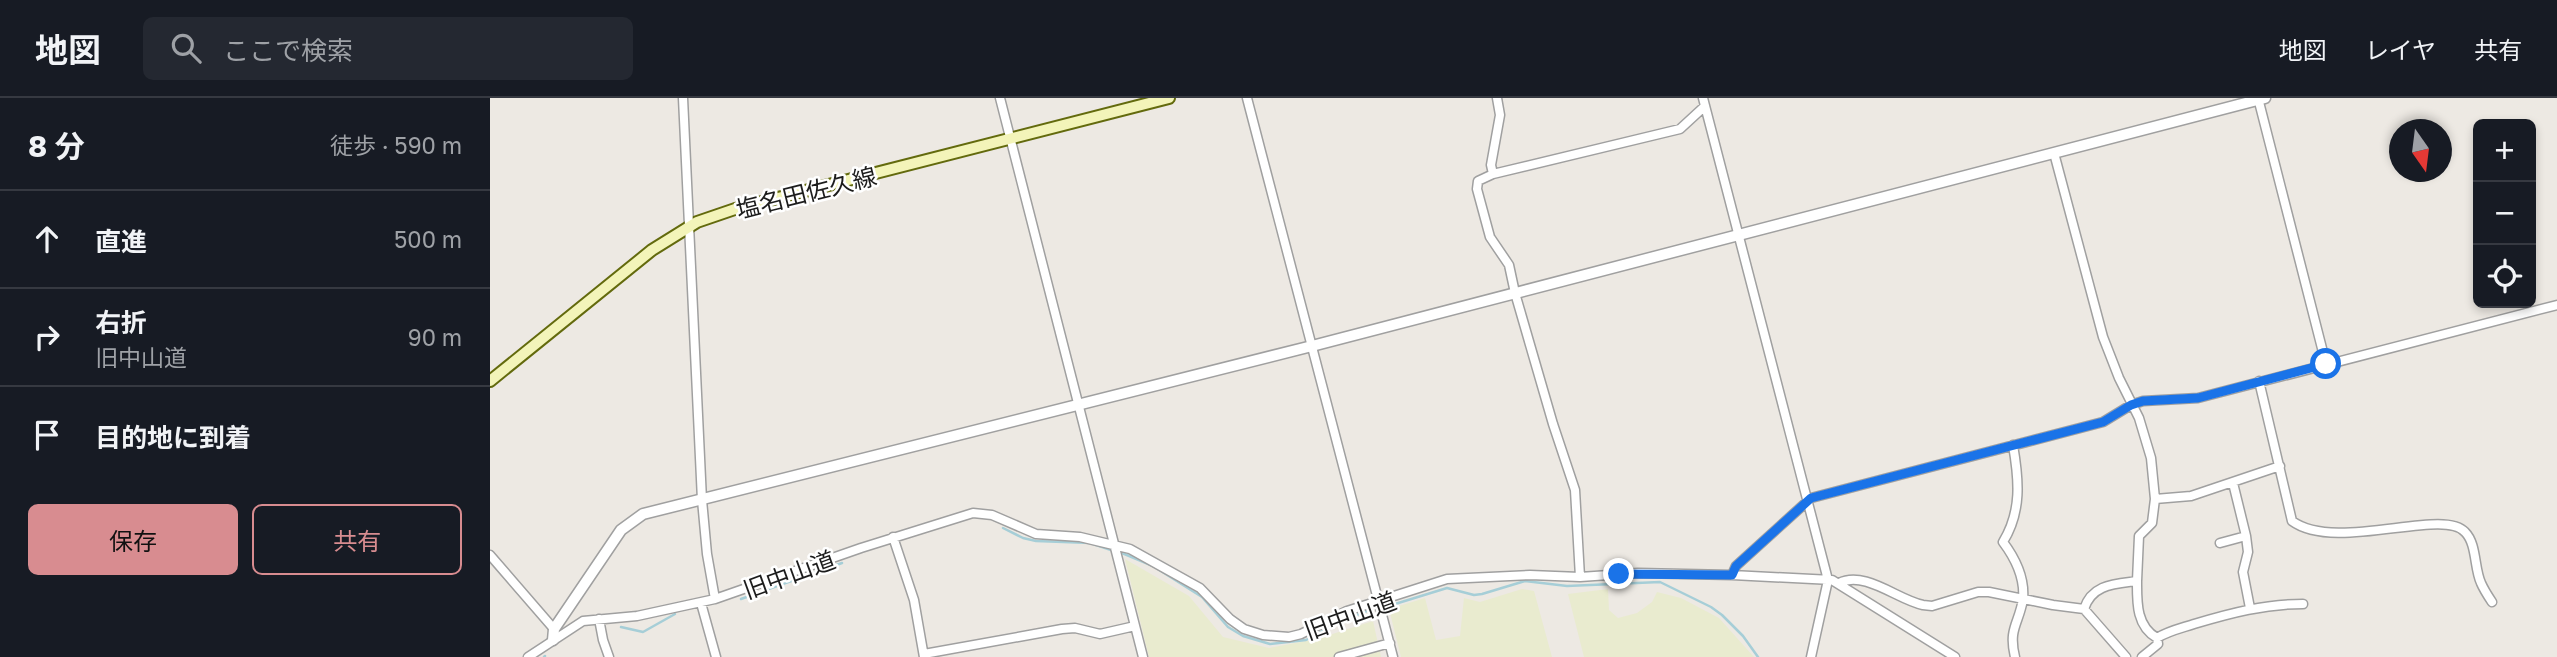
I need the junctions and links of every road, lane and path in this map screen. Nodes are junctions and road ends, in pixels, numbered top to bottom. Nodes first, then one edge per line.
1 (683, 98) edge
2 (1000, 98) edge
3 (1168, 98) edge
4 (1247, 98) edge
5 (1497, 98) edge
6 (2260, 99) edge
7 (1704, 102) edge
8 (1010, 140) junction
9 (2054, 153) junction
10 (1493, 174) junction
11 (687, 228) junction
12 (1737, 235) junction
13 (1515, 293) junction
14 (2557, 305) edge
15 (1312, 346) junction
16 (2326, 364) junction
17 (490, 381) edge
18 (2259, 381) junction
19 (1080, 405) junction
20 (2131, 405) junction
21 (2013, 445) junction
22 (2280, 466) junction
23 (2233, 483) junction
24 (2155, 499) junction
25 (702, 500) junction
26 (1806, 501) junction
27 (2246, 536) junction
28 (893, 537) junction
29 (2220, 543) dead end
30 (1115, 544) junction
31 (490, 555) edge
32 (1732, 575) junction
33 (1580, 577) junction
34 (1828, 580) junction
35 (2137, 581) junction
36 (1839, 583) junction
37 (2023, 598) junction
38 (715, 599) junction
39 (1379, 601) junction
40 (2492, 602) dead end
41 (701, 603) junction
42 (2303, 604) dead end
43 (2250, 608) junction
44 (2084, 609) junction
45 (599, 619) junction
46 (1135, 626) junction
47 (553, 634) junction
48 (2157, 638) junction
49 (1390, 643) junction
50 (924, 656) edge
51 (528, 657) edge
52 (609, 657) edge
53 (716, 657) edge
54 (1143, 657) edge
55 (1339, 657) edge
56 (1393, 657) edge
57 (1811, 657) edge
58 (1955, 657) edge
59 (2015, 657) edge
60 (2126, 657) edge
61 (2142, 657) edge

1 - 11 street
2 - 8 street
3 - 8 main road, 塩名田佐久線
4 - 15 street
5 - 10 street
6 - 9 street
6 - 16 street
7 - 10 street
7 - 12 street
8 - 11 main road, 塩名田佐久線
8 - 19 street
9 - 12 street
9 - 20 street
10 - 13 street
11 - 17 main road, 塩名田佐久線
11 - 25 street
12 - 13 street
12 - 26 street
13 - 15 street
13 - 33 street
14 - 16 street
15 - 19 street
15 - 39 street
16 - 18 street
18 - 20 street
18 - 22 street
19 - 25 street
19 - 30 street
20 - 21 street
20 - 24 street
21 - 26 street
21 - 37 street
22 - 23 street
22 - 40 street
23 - 24 street
23 - 27 street
24 - 35 street
25 - 38 street
25 - 47 street
26 - 32 street
26 - 34 street
27 - 29 street
27 - 43 street
28 - 30 street, 旧中山道
28 - 38 street, 旧中山道
28 - 50 street
30 - 39 street, 旧中山道
30 - 46 street
31 - 47 street
32 - 33 street, 旧中山道
32 - 34 street, 旧中山道
33 - 39 street, 旧中山道
34 - 36 street, 旧中山道
34 - 57 street
35 - 44 street
35 - 48 street
36 - 37 street
36 - 58 street, 旧中山道
37 - 44 street
37 - 59 street
38 - 41 street, 旧中山道
39 - 49 street
41 - 45 street, 旧中山道
41 - 53 street
42 - 43 street
43 - 48 street
44 - 60 street
45 - 47 street, 旧中山道
45 - 52 street
46 - 50 street
46 - 54 street
47 - 51 street, 旧中山道
48 - 61 street
49 - 55 street
49 - 56 street

